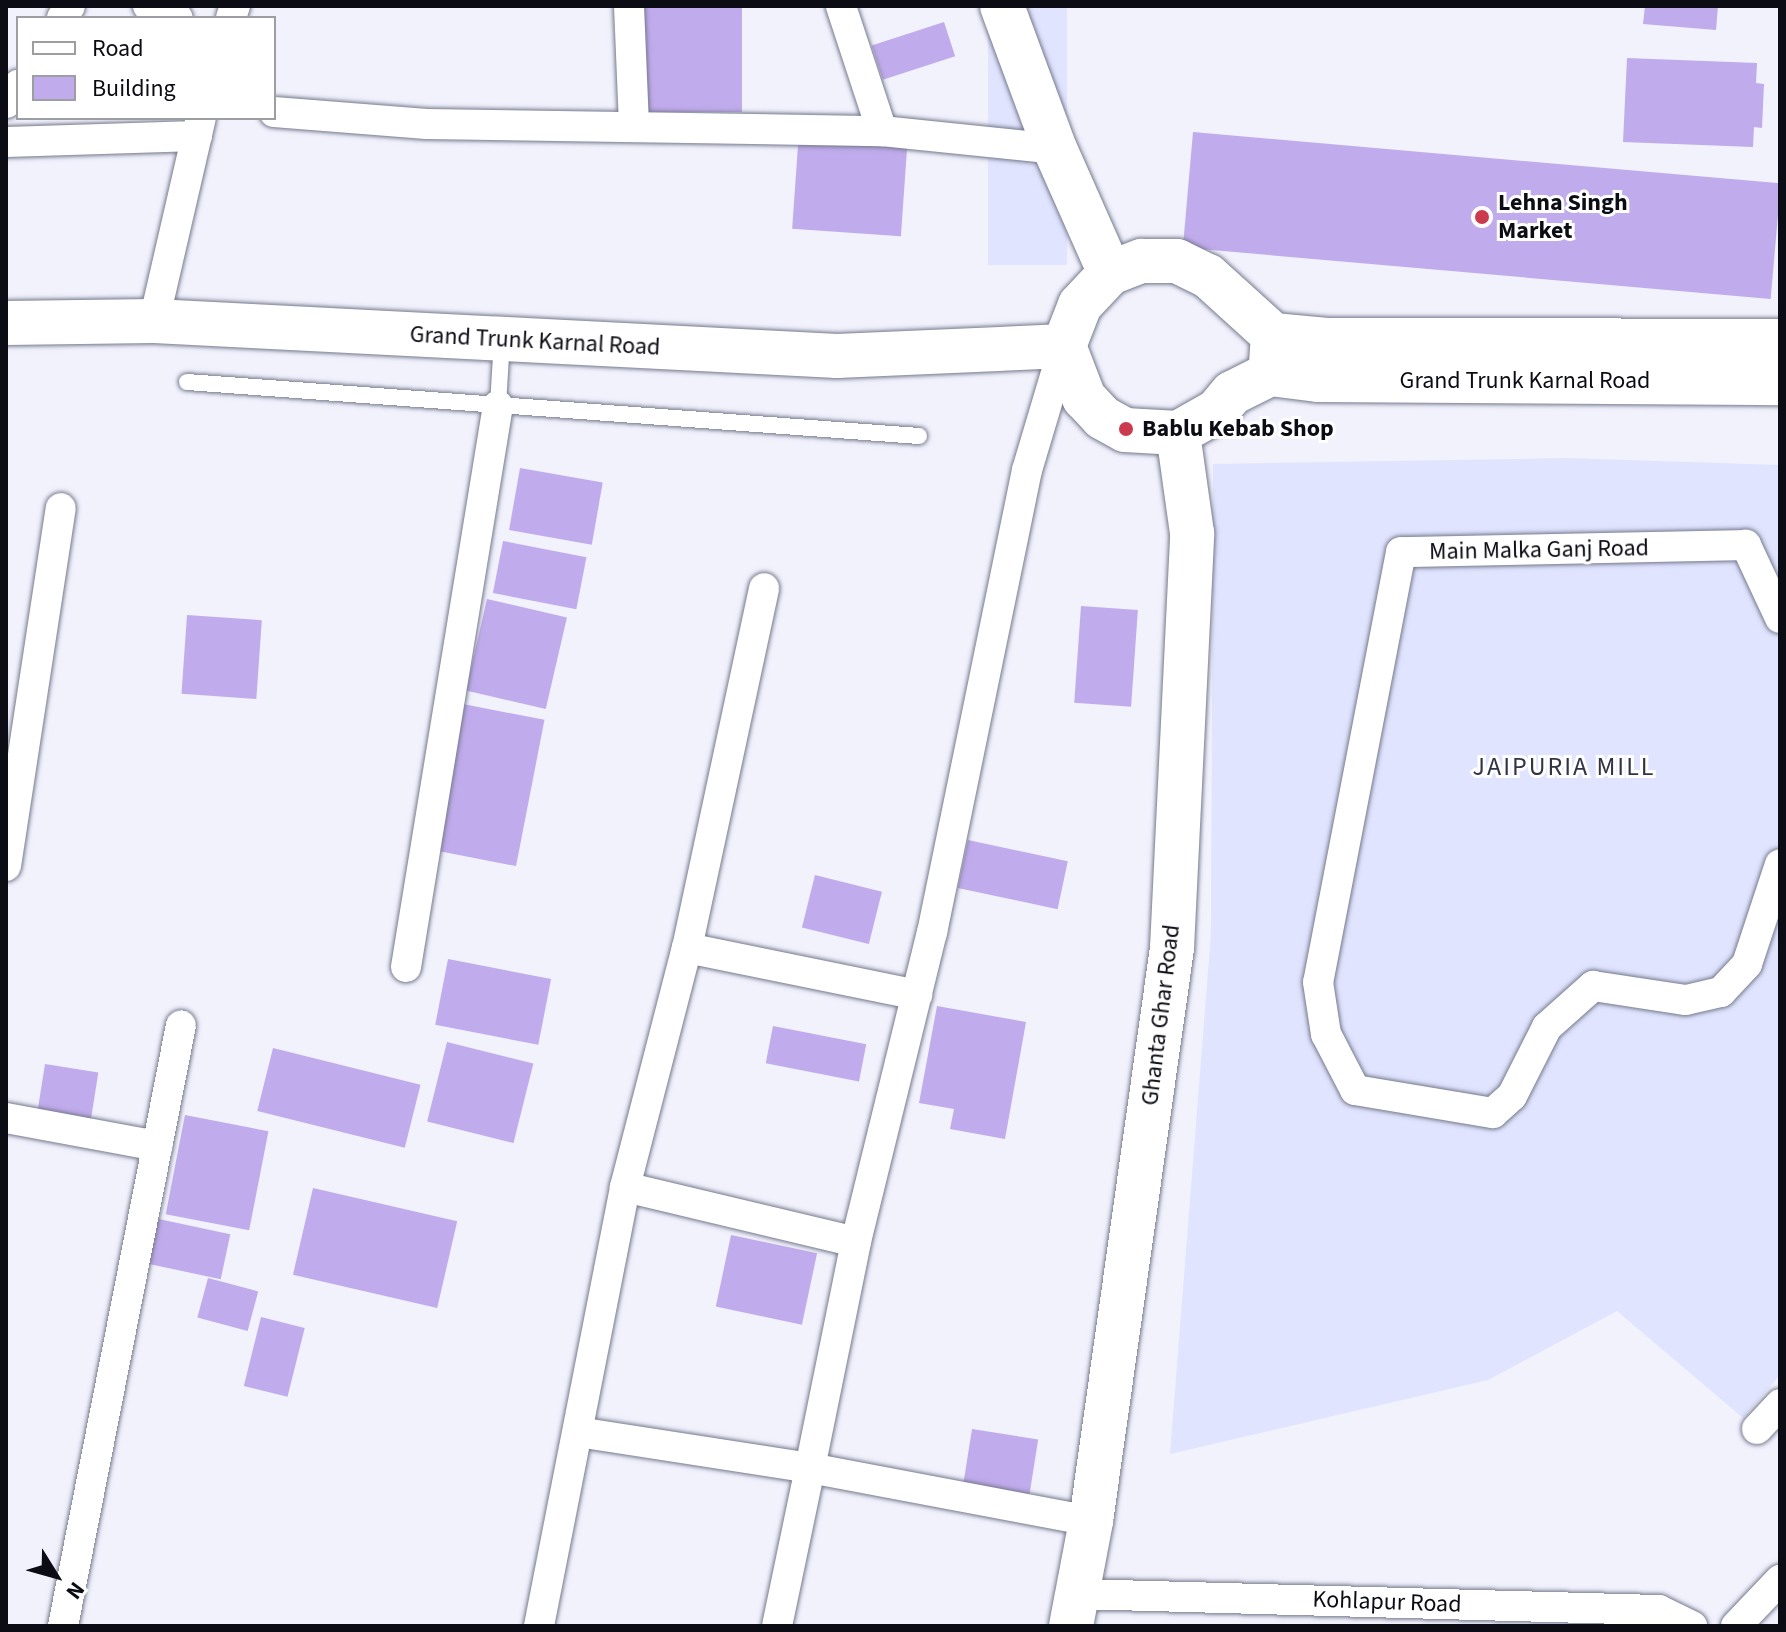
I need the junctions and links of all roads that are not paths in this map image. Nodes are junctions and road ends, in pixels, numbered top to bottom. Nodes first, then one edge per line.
1 (148, 6) edge
2 (629, 6) edge
3 (841, 6) edge
4 (1002, 6) edge
5 (173, 16) edge
6 (276, 112) edge
7 (634, 123) junction
8 (199, 127) edge
9 (882, 131) junction
10 (6, 142) edge
11 (1055, 149) junction
12 (1110, 273) junction
13 (154, 321) junction
14 (6, 323) edge
15 (502, 339) junction
16 (1780, 341) edge
17 (1064, 346) junction
18 (1271, 354) junction
19 (187, 382) dead end
20 (1780, 383) edge
21 (498, 405) junction
22 (1178, 433) junction
23 (919, 436) dead end
24 (61, 508) dead end
25 (764, 588) dead end
26 (1780, 618) edge
27 (1780, 864) edge
28 (6, 866) edge
29 (687, 948) junction
30 (406, 967) dead end
31 (917, 995) junction
32 (181, 1025) dead end
33 (6, 1118) edge
34 (157, 1146) junction
35 (625, 1187) junction
36 (856, 1242) junction
37 (1780, 1404) edge
38 (1757, 1429) dead end
39 (578, 1432) junction
40 (810, 1468) junction
41 (1091, 1521) junction
42 (1780, 1580) edge
43 (1074, 1610) edge
44 (63, 1626) edge
45 (539, 1626) edge
46 (777, 1626) edge
47 (1692, 1626) edge
48 (1736, 1626) edge

1 - 5 street
2 - 7 street
3 - 9 street
4 - 11 main road
6 - 7 street
7 - 9 street
8 - 10 street
8 - 13 street
9 - 11 street
11 - 12 main road
12 - 17 main road
12 - 18 main road
13 - 14 main road, Grand Trunk Karnal Road
13 - 15 main road, Grand Trunk Karnal Road
15 - 17 main road, Grand Trunk Karnal Road
15 - 21 lane
16 - 18 main road, Grand Trunk Karnal Road
17 - 22 main road
17 - 31 street
18 - 20 main road, Grand Trunk Karnal Road
18 - 22 main road
19 - 21 lane
21 - 23 lane
21 - 30 street
22 - 41 main road, Ghanta Ghar Road
24 - 28 street
25 - 29 street
26 - 27 street, Main Malka Ganj Road
29 - 31 street
29 - 35 street
31 - 36 street
32 - 34 street
33 - 34 street
34 - 44 street
35 - 36 street
35 - 39 street
36 - 40 street
37 - 38 street
39 - 40 street
39 - 45 street
40 - 41 street
40 - 46 street
41 - 43 main road, Ghanta Ghar Road
42 - 48 street
43 - 47 street, Kohlapur Road

